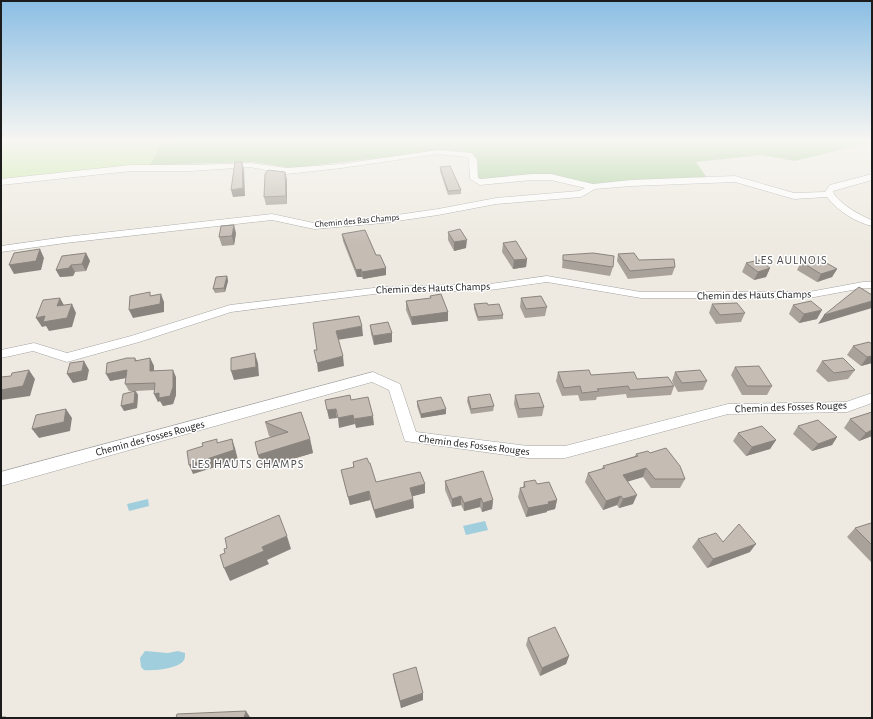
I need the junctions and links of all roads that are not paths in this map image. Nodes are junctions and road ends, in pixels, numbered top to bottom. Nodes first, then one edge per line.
1 (61, 176) edge
2 (474, 176) edge
3 (872, 177) edge
4 (1, 182) edge
5 (593, 187) junction
6 (829, 194) junction
7 (872, 215) edge
8 (862, 218) junction
9 (872, 223) edge
10 (1, 249) edge
11 (872, 285) edge
12 (1, 354) edge
13 (872, 398) edge
14 (1, 479) edge

1 - 4 street
2 - 5 street
3 - 6 street
5 - 6 street
5 - 10 street, Chemin des Bas Champs
6 - 8 street
7 - 8 street
8 - 9 street
11 - 12 street, Chemin des Hauts Champs
13 - 14 street, Chemin des Fosses Rouges

